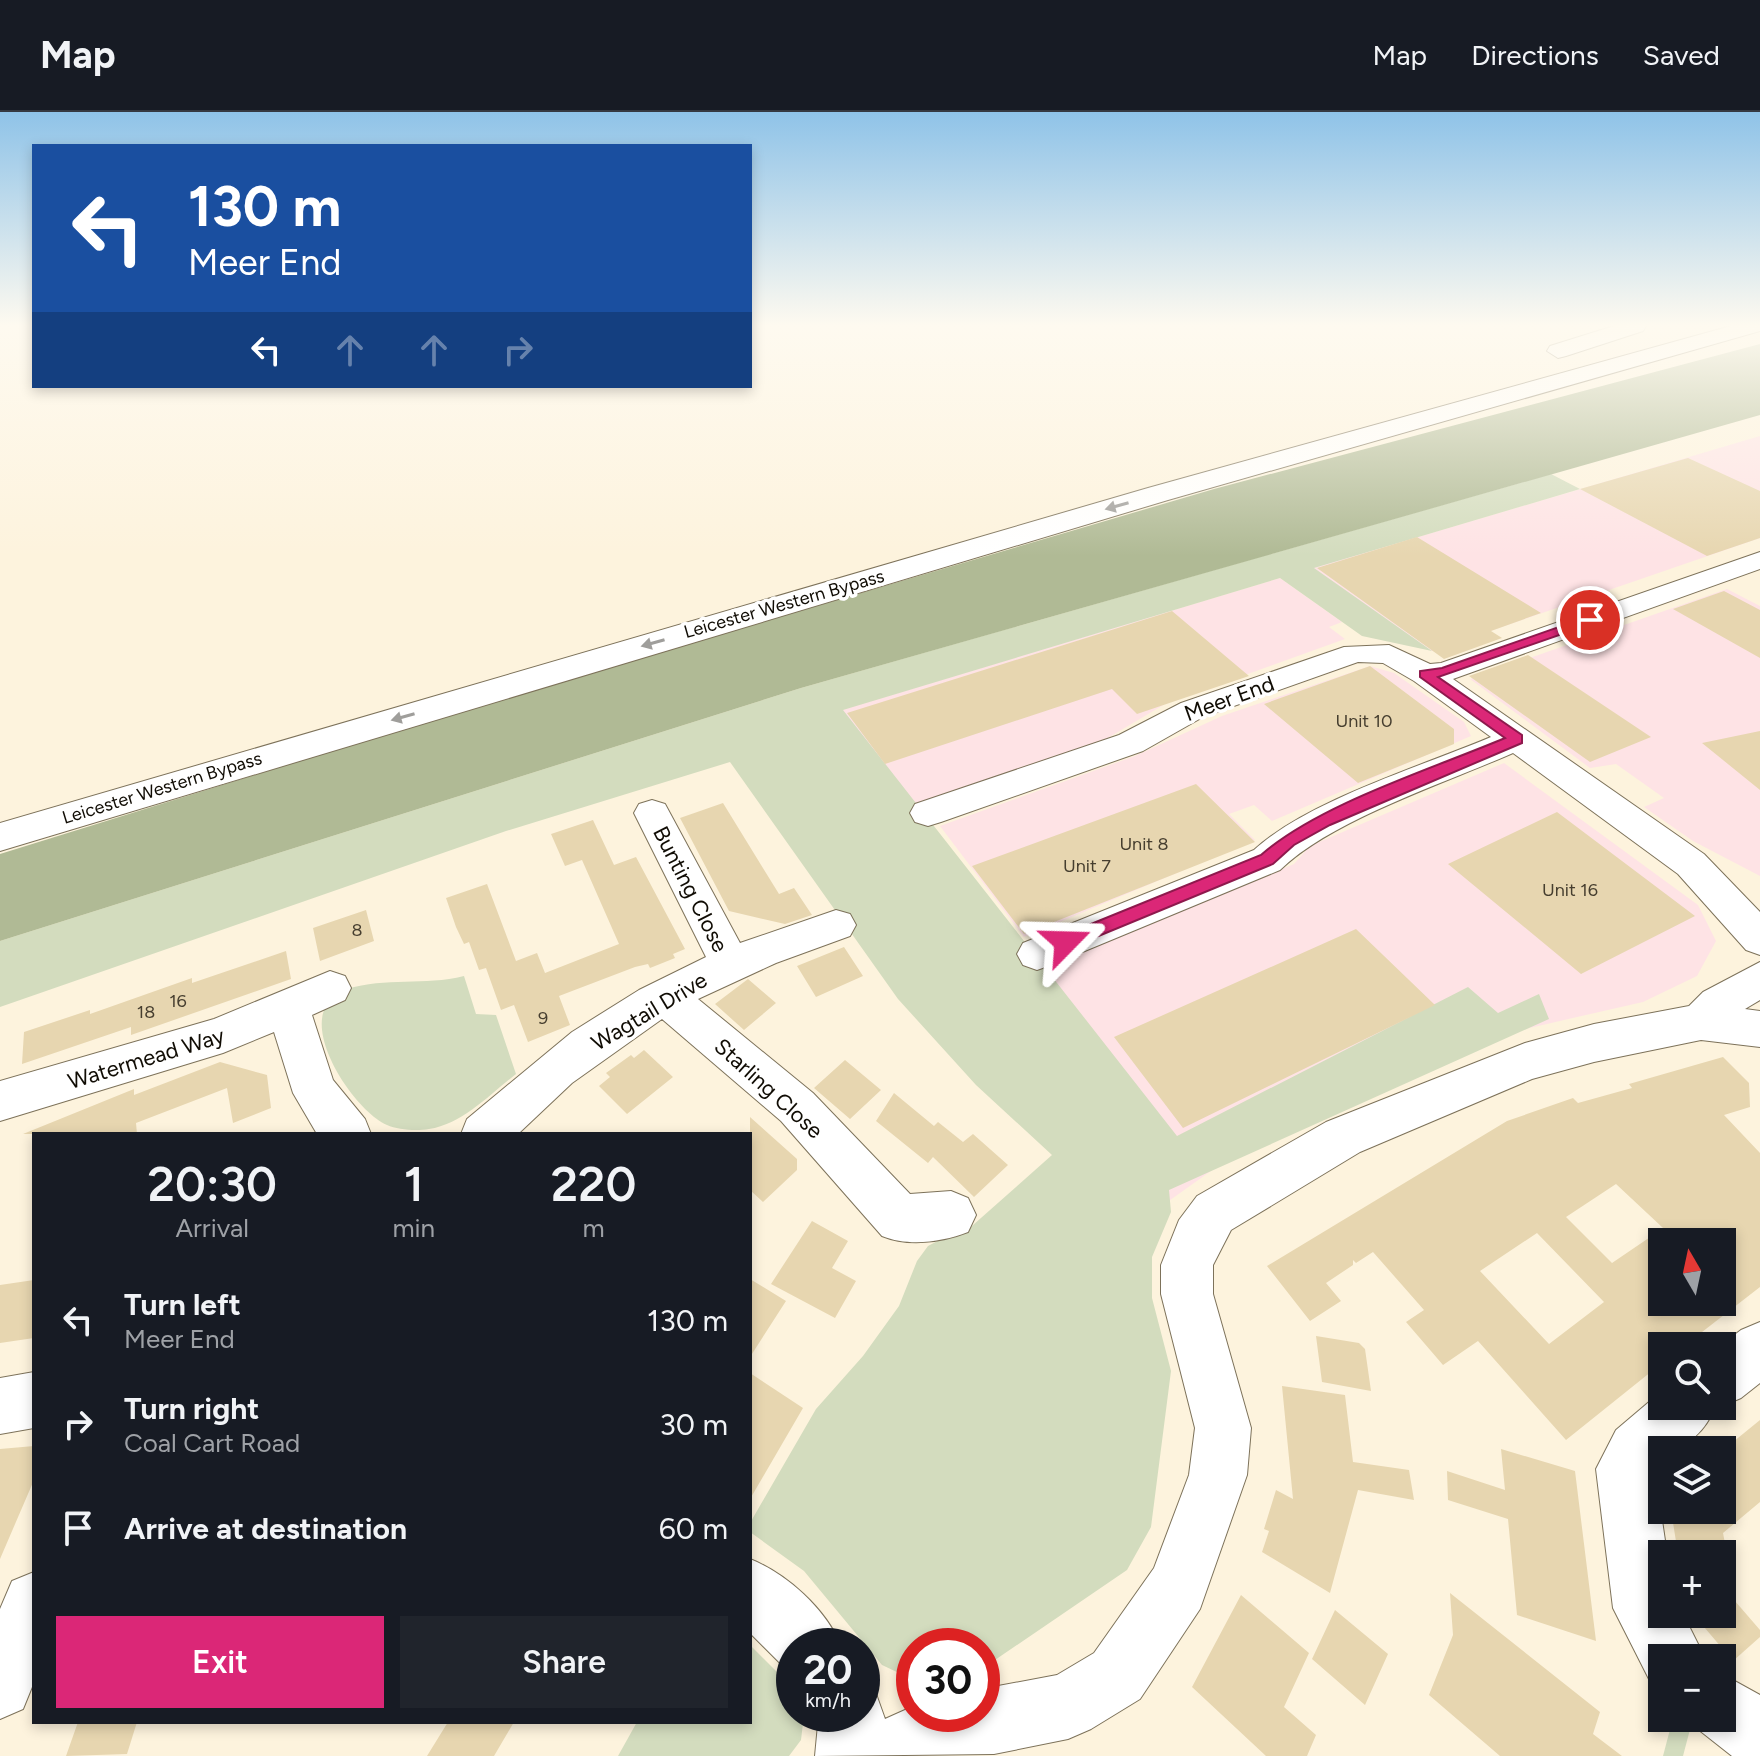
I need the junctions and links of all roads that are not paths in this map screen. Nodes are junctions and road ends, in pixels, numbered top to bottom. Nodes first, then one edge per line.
1 (1397, 403) edge
2 (1478, 403) edge
3 (1760, 560) edge
4 (1724, 573) junction
5 (1760, 592) edge
6 (1425, 674) junction
7 (1517, 739) junction
8 (0, 806) edge
9 (647, 808) dead end
10 (928, 813) dead end
11 (0, 837) edge
12 (1691, 864) junction
13 (1760, 900) edge
14 (836, 925) dead end
15 (1760, 939) edge
16 (1037, 954) dead end
17 (730, 964) junction
18 (1760, 979) edge
19 (330, 988) dead end
20 (665, 997) junction
21 (289, 1009) junction
22 (1701, 1022) junction
23 (1760, 1029) edge
24 (0, 1101) edge
25 (346, 1132) edge
26 (486, 1132) edge
27 (951, 1215) dead end
28 (1760, 1349) edge
29 (1736, 1368) edge
30 (32, 1400) edge
31 (0, 1406) edge
32 (1671, 1420) edge
33 (752, 1592) edge
34 (32, 1608) edge
35 (790, 1628) edge
36 (1665, 1644) edge
37 (0, 1686) edge
38 (1736, 1718) edge
39 (851, 1732) edge
40 (1760, 1736) edge
41 (849, 1756) edge
42 (880, 1756) edge

1 - 8 highway, Leicester Western Bypass
2 -> 11 highway, Leicester Western Bypass
3 - 4 street
4 - 5 street
4 - 6 street
6 - 7 street, Meer End
6 - 10 street, Meer End
7 - 12 street, Meer End
7 - 16 street
9 - 17 street, Bunting Close
12 - 13 street, Meer End
12 - 15 street, Meer End
14 - 17 street, Wagtail Drive
17 - 20 street, Wagtail Drive
18 - 22 street
19 - 21 street, Watermead Way
20 - 26 street, Wagtail Drive
20 - 27 street, Starling Close
21 - 24 street, Watermead Way
21 - 25 street
22 - 23 street
22 - 42 street
28 - 29 street
30 - 31 street
32 - 36 street
33 - 35 street
34 - 37 street
38 - 40 street
39 - 41 street

